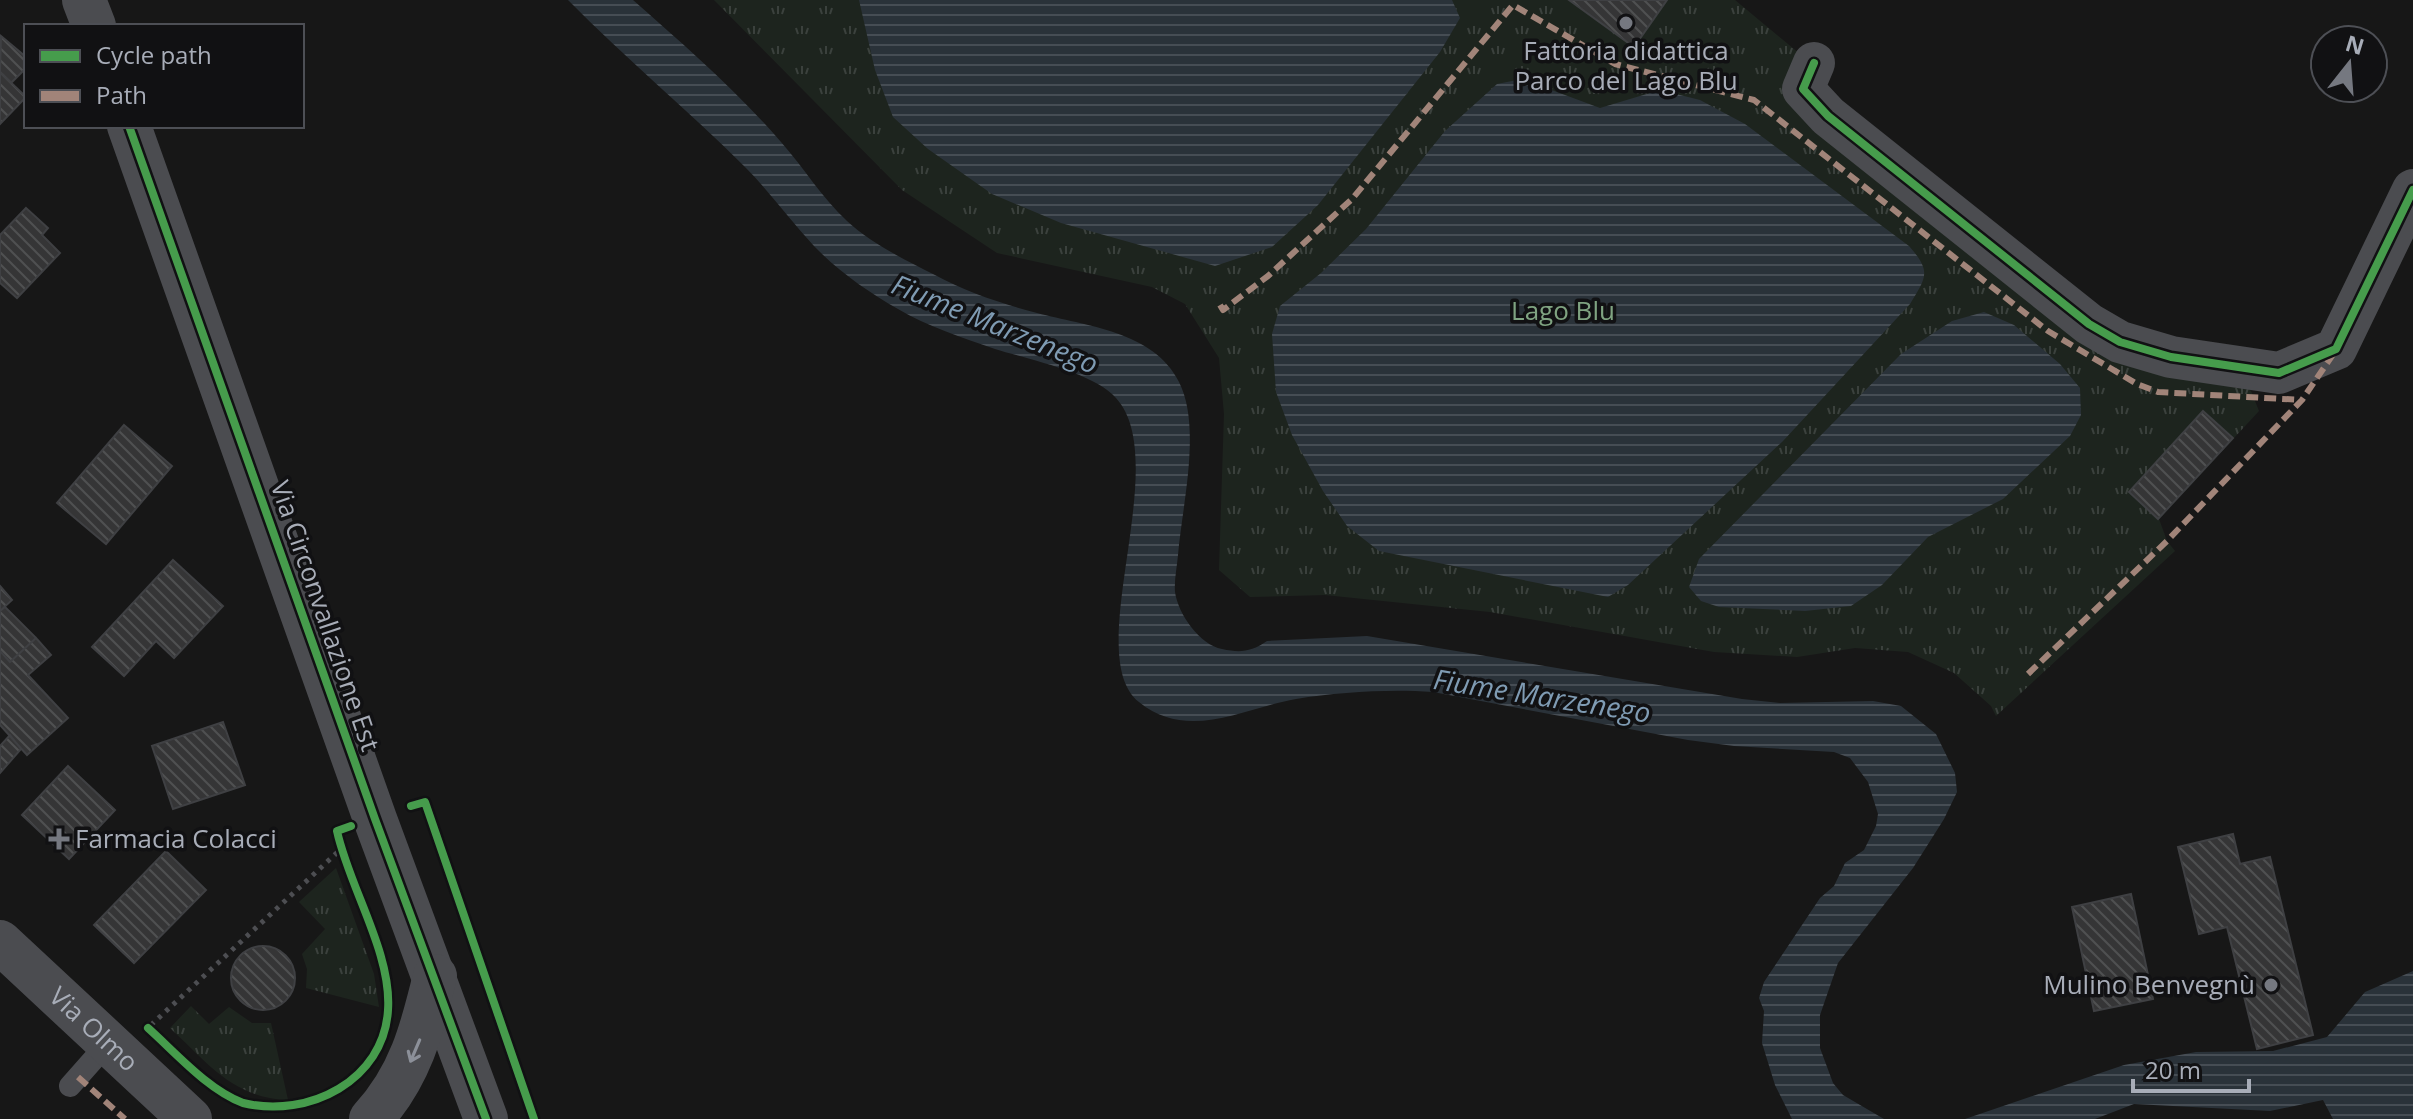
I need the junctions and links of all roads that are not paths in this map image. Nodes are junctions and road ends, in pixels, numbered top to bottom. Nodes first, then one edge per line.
1 (84, 0) edge
2 (93, 24) edge
3 (1814, 63) dead end
4 (130, 128) edge
5 (2413, 190) edge
6 (0, 942) edge
7 (435, 976) junction
8 (128, 1036) junction
9 (70, 1086) dead end
10 (190, 1118) edge
11 (371, 1119) edge
12 (486, 1119) edge

1 - 2 street
3 - 5 street
4 - 7 street, Via Circonvallazione Est
6 - 8 street, Via Olmo
7 -> 11 street
7 - 12 street, Via Circonvallazione Est
8 - 9 lane
8 - 10 street, Via Olmo

